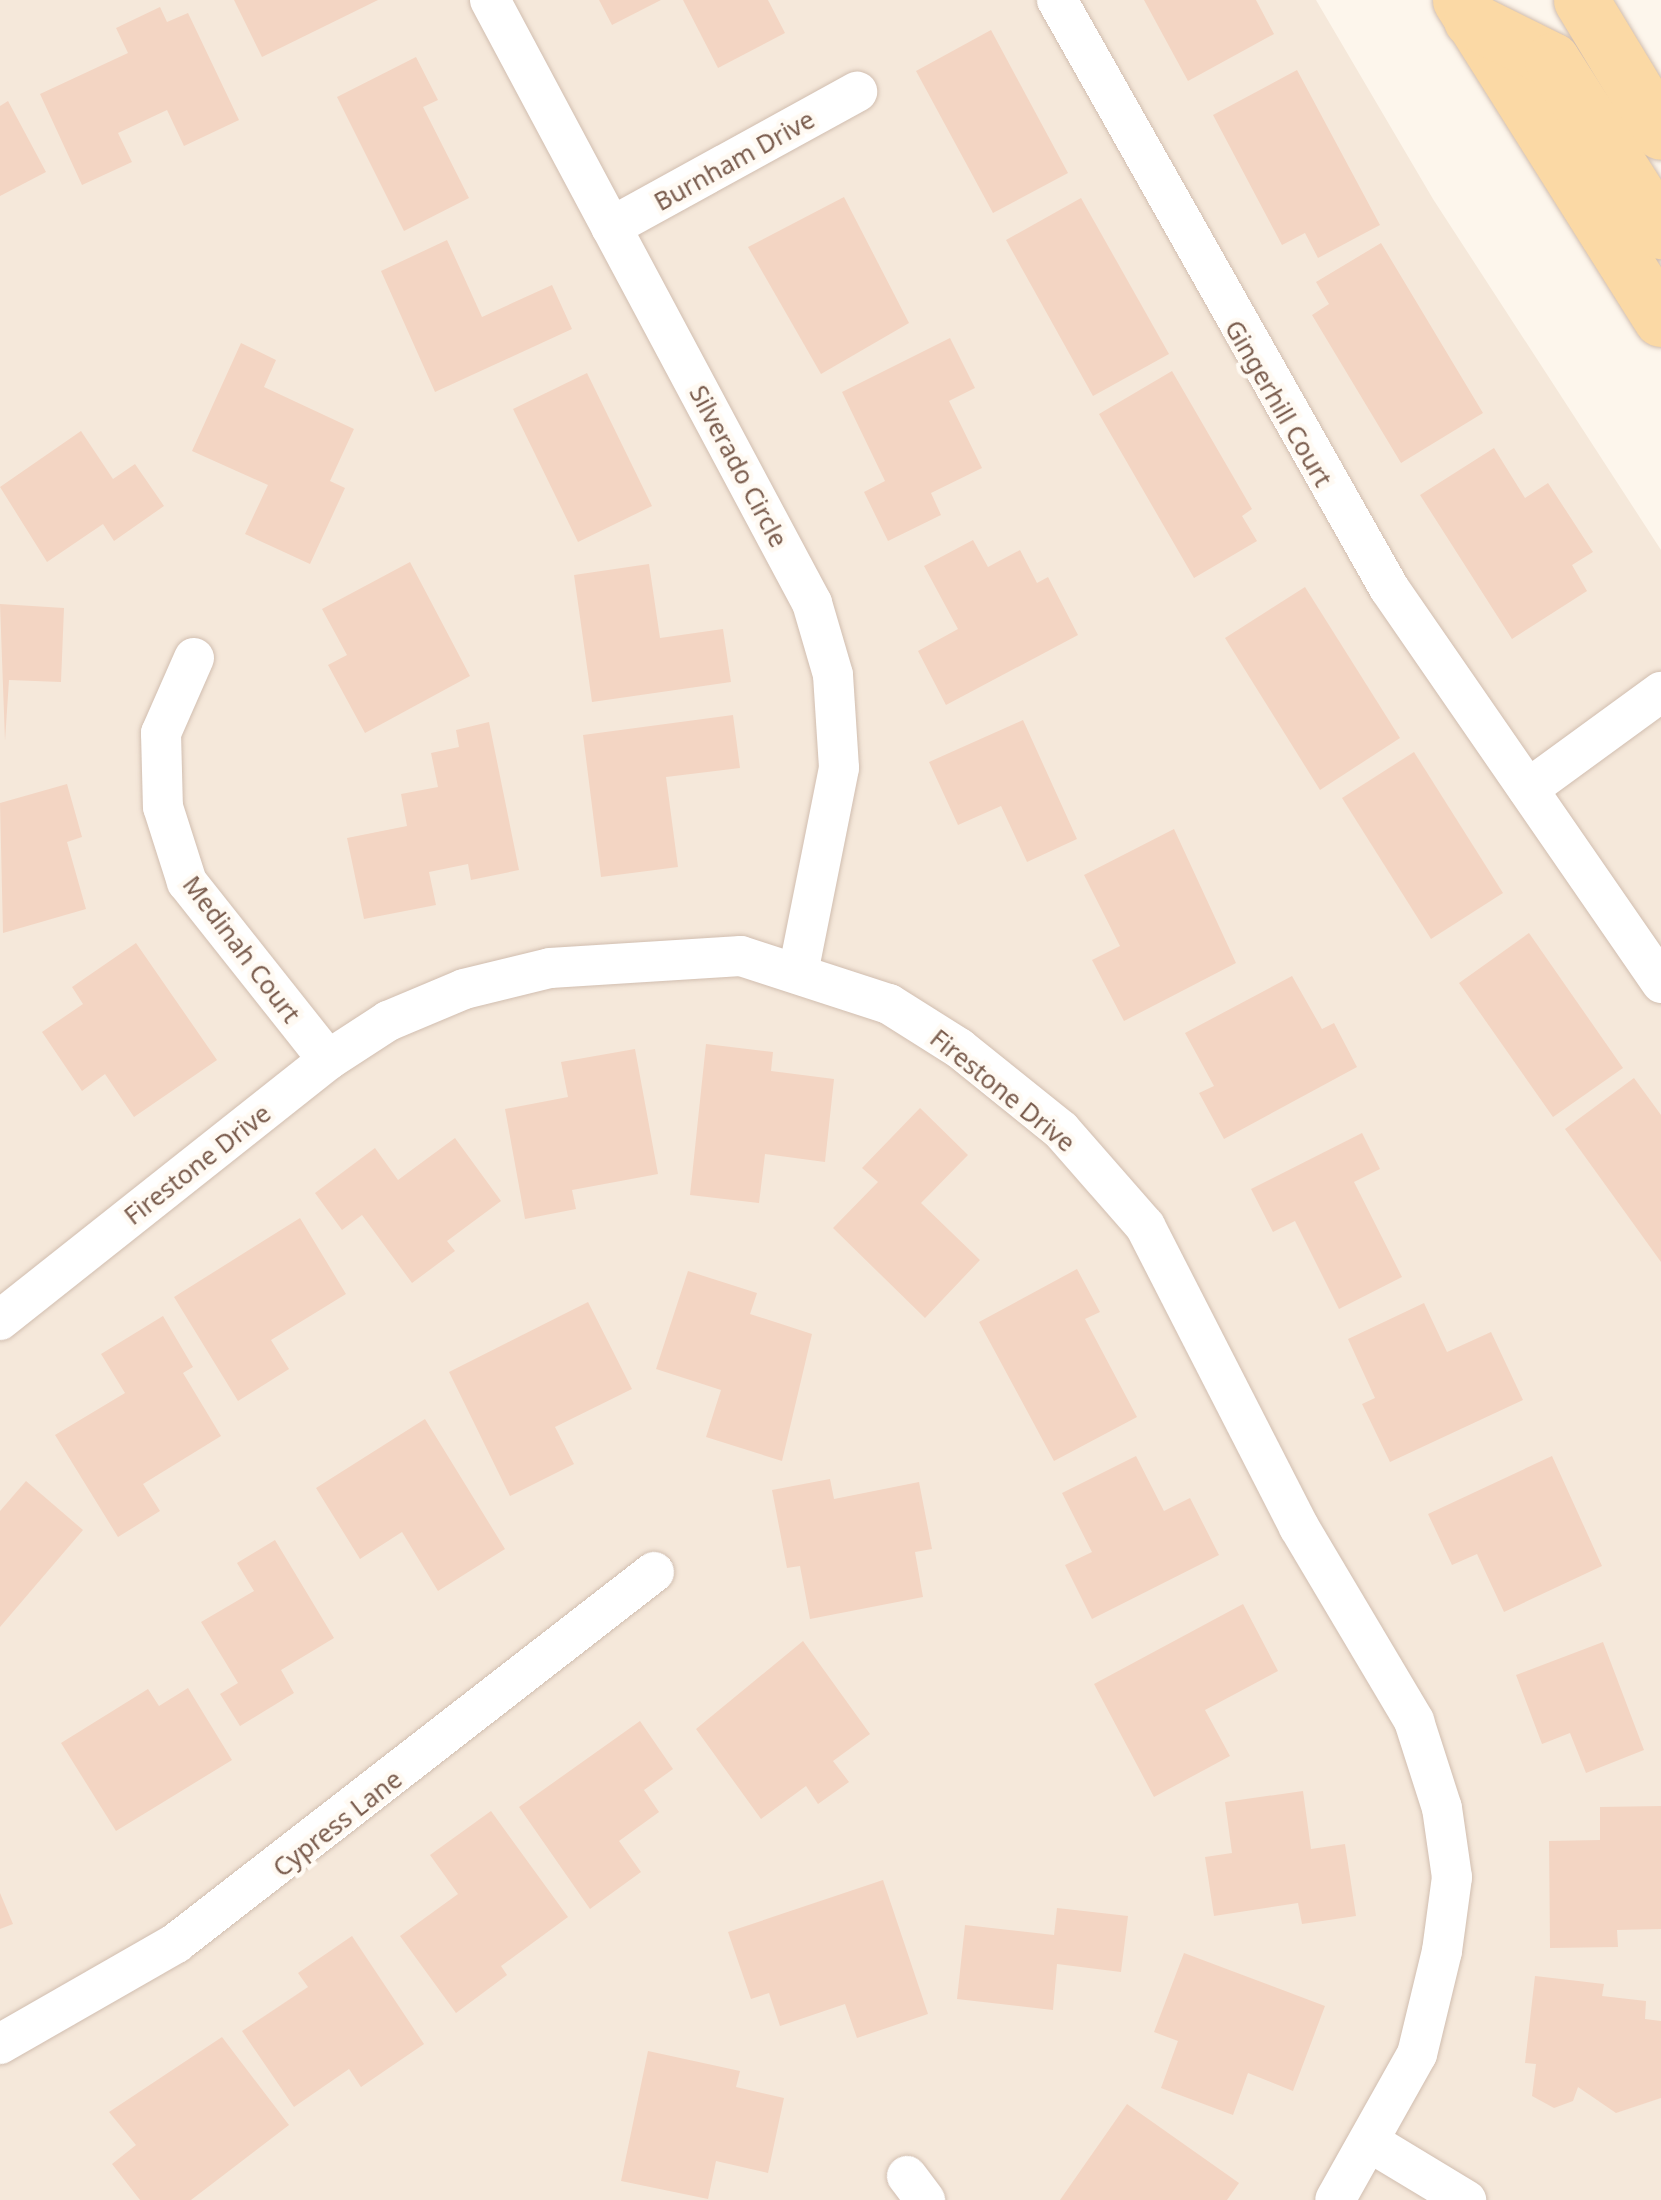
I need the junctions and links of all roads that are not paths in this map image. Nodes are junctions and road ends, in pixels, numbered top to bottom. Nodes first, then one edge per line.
1 (490, 0) edge
2 (1057, 0) edge
3 (1580, 0) edge
4 (1466, 10) edge
5 (858, 92) dead end
6 (1661, 132) edge
7 (611, 227) junction
8 (1661, 231) edge
9 (1661, 319) edge
10 (194, 658) dead end
11 (1661, 692) edge
12 (1528, 789) junction
13 (798, 969) junction
14 (1661, 983) edge
15 (328, 1060) junction
16 (0, 1320) edge
17 (654, 1572) dead end
18 (0, 2044) edge
19 (1373, 2144) junction
20 (1334, 2200) edge
21 (1466, 2200) edge

1 - 7 street, Silverado Circle
2 - 12 street, Gingerhill Court
3 - 6 main road
4 - 8 main road
4 - 9 main road
5 - 7 street, Burnham Drive
7 - 13 street, Silverado Circle
10 - 15 street, Medinah Court
11 - 12 street
12 - 14 street, Gingerhill Court
13 - 15 street, Firestone Drive
13 - 19 street, Firestone Drive
15 - 16 street, Firestone Drive
17 - 18 street, Cypress Lane
19 - 20 street, Firestone Drive
19 - 21 street

